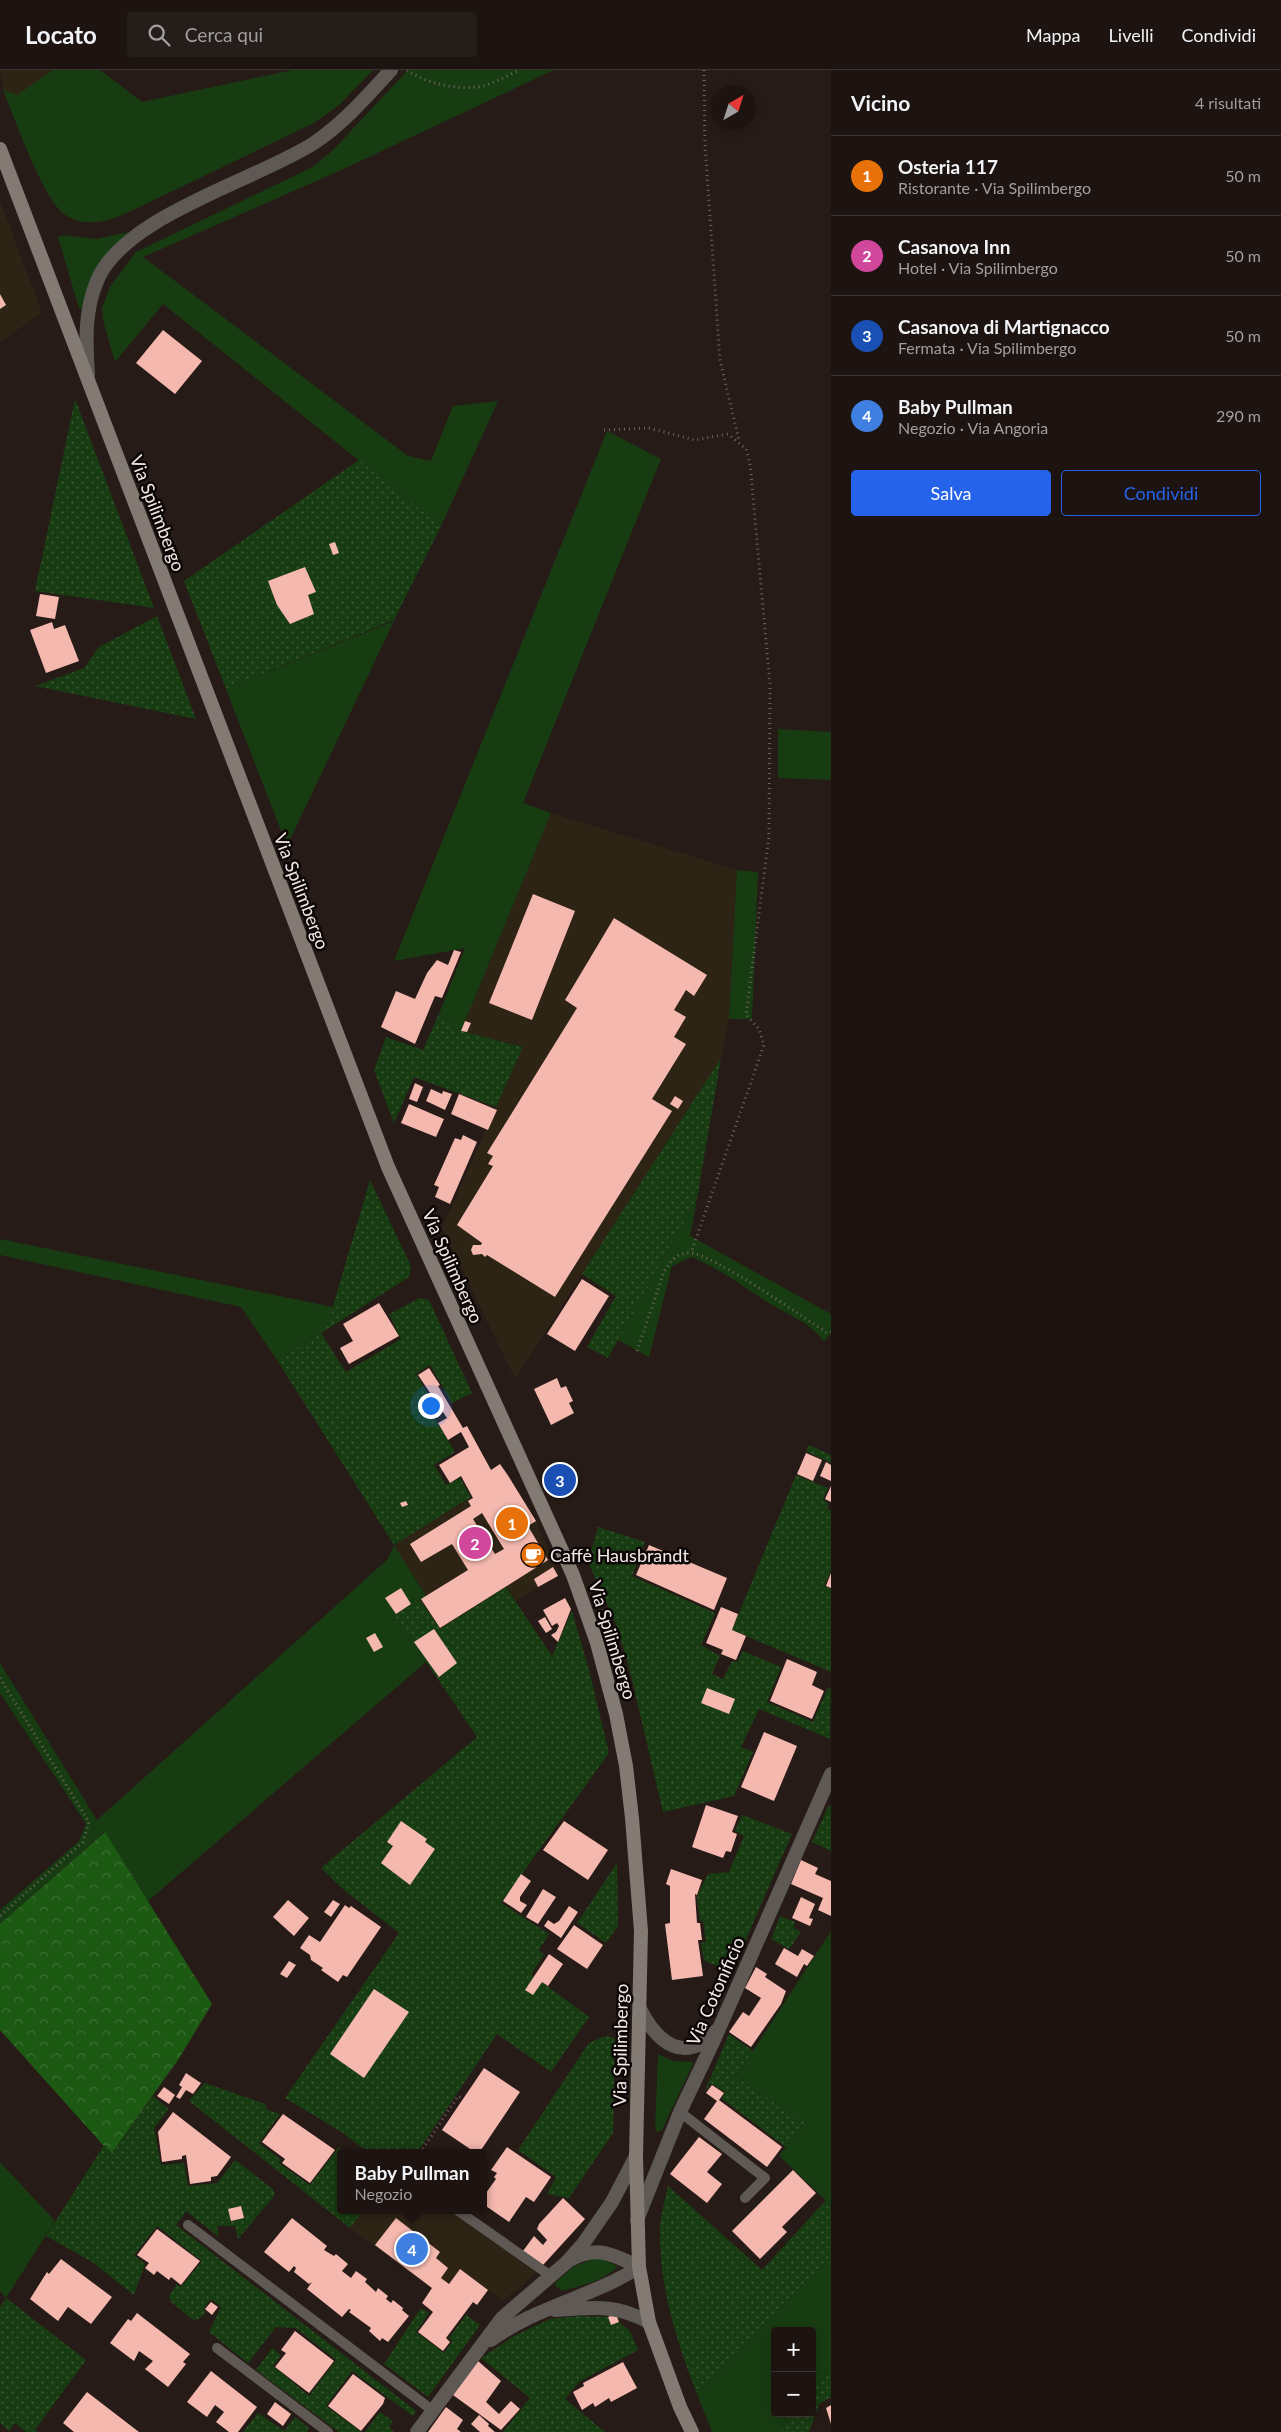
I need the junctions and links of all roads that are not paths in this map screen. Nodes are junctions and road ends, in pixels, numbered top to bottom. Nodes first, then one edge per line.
1 (391, 70) edge
2 (0, 149) edge
3 (89, 386) junction
4 (831, 1774) edge
5 (640, 2009) junction
6 (721, 2026) junction
7 (680, 2112) junction
8 (636, 2156) junction
9 (744, 2198) dead end
10 (463, 2214) edge
11 (636, 2223) junction
12 (188, 2225) dead end
13 (567, 2262) junction
14 (639, 2267) junction
15 (551, 2276) junction
16 (547, 2310) junction
17 (649, 2322) junction
18 (217, 2348) dead end
19 (476, 2351) junction
20 (432, 2410) junction
21 (328, 2432) edge
22 (417, 2432) edge
23 (692, 2432) edge

1 - 3 street
2 - 3 main road, Via Spilimbergo
3 - 5 main road, Via Spilimbergo
4 - 6 street, Via Cotonificio
5 - 6 street, Via Cotonificio
5 - 8 main road, Via Spilimbergo
6 - 7 street, Via Cotonificio
7 - 9 lane
7 - 11 street, Via Cotonificio
8 - 11 main road, Via Spilimbergo
8 - 13 street
10 - 15 lane
11 - 14 main road, Via Spilimbergo
12 - 20 lane
13 - 14 street
13 - 15 street
14 - 16 street
14 - 17 main road, Via Spilimbergo
15 - 19 street
16 - 17 street
16 - 19 street
17 - 23 main road, Via Spilimbergo
18 - 21 lane
19 - 20 street
20 - 22 street

